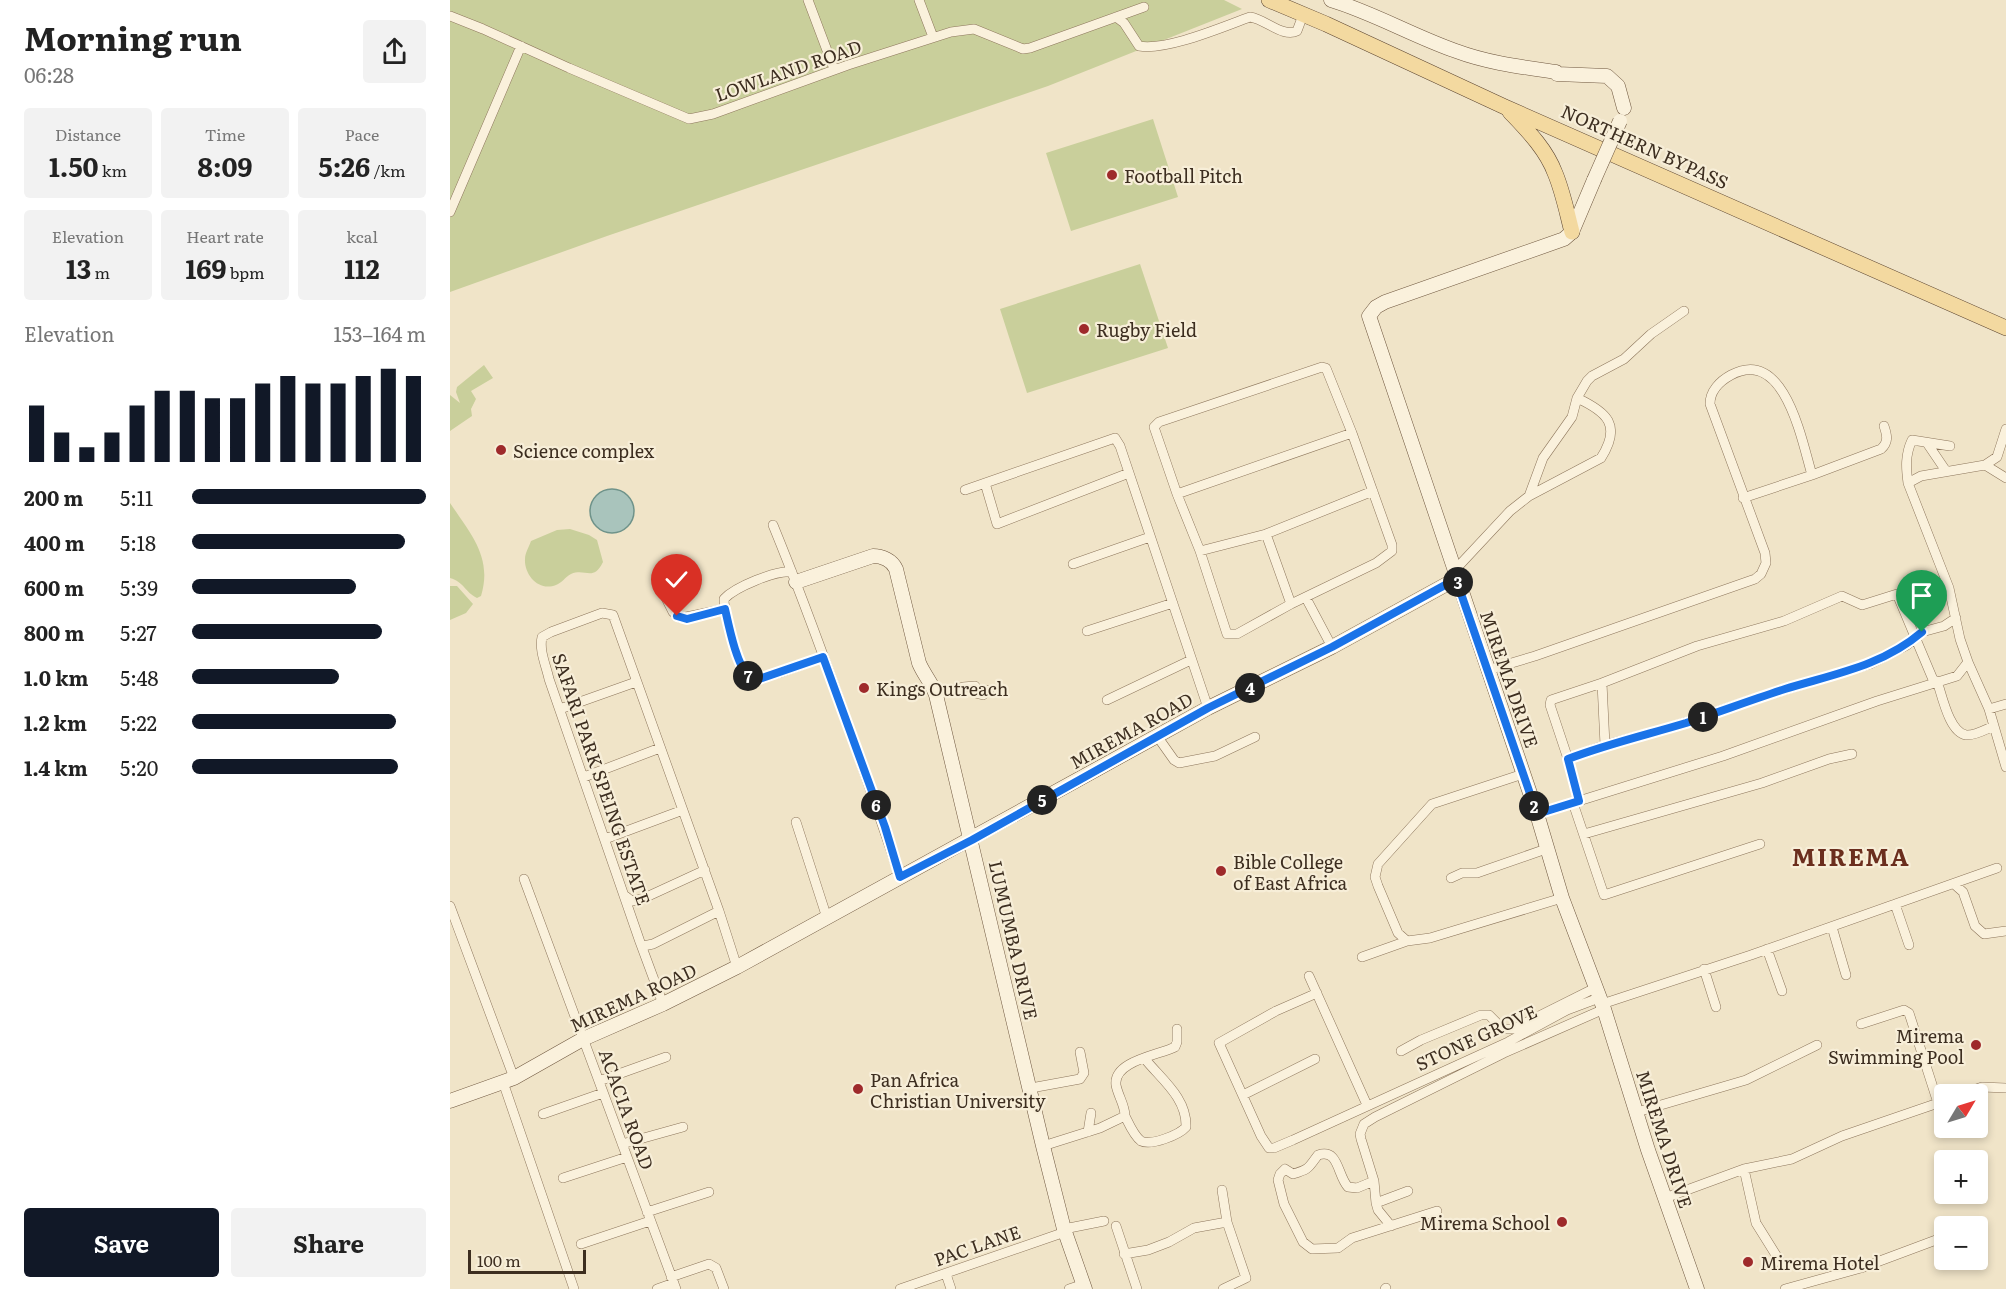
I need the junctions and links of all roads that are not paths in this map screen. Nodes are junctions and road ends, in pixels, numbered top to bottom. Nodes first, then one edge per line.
1 (808, 0) edge
2 (919, 0) edge
3 (1269, 0) edge
4 (1330, 0) edge
5 (1144, 7) dead end
6 (1304, 15) junction
7 (450, 16) edge
8 (1116, 17) junction
9 (933, 37) junction
10 (520, 46) junction
11 (834, 69) junction
12 (1504, 107) junction
13 (450, 212) edge
14 (1572, 232) junction
15 (1684, 311) dead end
16 (2006, 328) edge
17 (1577, 398) junction
18 (1884, 426) dead end
19 (2006, 429) edge
20 (1352, 433) junction
21 (1927, 443) junction
22 (1950, 446) dead end
23 (1985, 465) junction
24 (1946, 471) junction
25 (1129, 473) junction
26 (1812, 475) junction
27 (2006, 478) edge
28 (985, 483) junction
29 (1908, 483) junction
30 (965, 490) dead end
31 (1373, 491) junction
32 (1177, 494) junction
33 (1529, 496) junction
34 (1743, 498) junction
35 (773, 525) dead end
36 (1266, 534) junction
37 (1150, 537) junction
38 (1200, 551) junction
39 (1073, 564) dead end
40 (1455, 575) junction
41 (794, 577) junction
42 (665, 596) dead end
43 (1306, 598) junction
44 (1173, 603) junction
45 (1291, 604) junction
46 (725, 609) junction
47 (1956, 618) junction
48 (1087, 630) dead end
49 (1914, 639) junction
50 (1332, 647) junction
51 (823, 657) junction
52 (1191, 660) junction
53 (1968, 662) junction
54 (1488, 670) junction
55 (636, 682) junction
56 (1935, 682) junction
57 (1602, 683) junction
58 (989, 690) dead end
59 (936, 695) junction
60 (1107, 700) dead end
61 (2006, 704) edge
62 (1208, 708) junction
63 (560, 709) junction
64 (1989, 709) junction
65 (1994, 726) junction
66 (1157, 736) junction
67 (1256, 737) dead end
68 (1605, 745) junction
69 (660, 748) junction
70 (1852, 754) dead end
71 (1568, 759) junction
72 (2006, 767) edge
73 (1523, 774) junction
74 (584, 777) junction
75 (1576, 802) junction
76 (683, 810) junction
77 (1537, 814) junction
78 (796, 822) dead end
79 (1584, 834) junction
80 (605, 839) junction
81 (972, 840) junction
82 (1760, 844) dead end
83 (1546, 849) junction
84 (1997, 868) dead end
85 (705, 870) junction
86 (900, 877) junction
87 (1451, 878) dead end
88 (524, 879) dead end
89 (1954, 884) junction
90 (624, 896) junction
91 (1562, 898) junction
92 (1895, 904) junction
93 (450, 906) edge
94 (719, 911) junction
95 (827, 918) junction
96 (1832, 927) junction
97 (2006, 931) edge
98 (1407, 941) junction
99 (1909, 945) dead end
100 (643, 946) junction
101 (1767, 949) junction
102 (1362, 957) dead end
103 (737, 968) junction
104 (1704, 969) junction
105 (1846, 975) dead end
106 (1309, 976) dead end
107 (1782, 991) dead end
108 (1317, 993) junction
109 (1600, 1000) junction
110 (663, 1004) junction
111 (1716, 1006) dead end
112 (1861, 1024) dead end
113 (1177, 1029) dead end
114 (583, 1040) junction
115 (1817, 1045) dead end
116 (1401, 1051) dead end
117 (1080, 1052) dead end
118 (666, 1057) dead end
119 (1145, 1059) junction
120 (1316, 1059) dead end
121 (509, 1080) junction
122 (599, 1081) junction
123 (1935, 1084) edge
124 (1988, 1087) edge
125 (1031, 1088) junction
126 (2006, 1088) edge
127 (603, 1094) junction
128 (1243, 1095) junction
129 (450, 1101) edge
130 (1934, 1104) edge
131 (1367, 1105) junction
132 (1637, 1112) junction
133 (1091, 1113) dead end
134 (543, 1114) dead end
135 (1125, 1116) junction
136 (683, 1126) dead end
137 (1088, 1132) junction
138 (622, 1144) junction
139 (1043, 1146) junction
140 (627, 1158) junction
141 (1743, 1169) junction
142 (563, 1179) dead end
143 (1374, 1181) junction
144 (1222, 1190) dead end
145 (1408, 1191) dead end
146 (709, 1192) dead end
147 (1665, 1198) junction
148 (1376, 1203) junction
149 (1437, 1211) dead end
150 (649, 1216) junction
151 (1104, 1221) dead end
152 (1227, 1222) junction
153 (1116, 1226) dead end
154 (1391, 1226) junction
155 (1065, 1231) junction
156 (1934, 1241) edge
157 (580, 1244) dead end
158 (1124, 1254) junction
159 (1781, 1263) dead end
160 (946, 1274) junction
161 (1246, 1278) junction
162 (674, 1283) edge
163 (1084, 1287) edge
164 (574, 1289) edge
165 (657, 1289) edge
166 (724, 1289) edge
167 (900, 1289) edge
168 (951, 1289) edge
169 (1069, 1289) edge
170 (1137, 1289) edge
171 (1223, 1289) edge
172 (1250, 1289) edge
173 (1697, 1289) edge
174 (1785, 1289) edge

1 - 11 street
2 - 9 street
3 - 6 main road, NORTHERN BYPASS
4 - 14 street, bridge
5 - 8 street, LOWLAND ROAD
6 - 8 street
6 - 12 main road, NORTHERN BYPASS
7 - 10 street, LOWLAND ROAD
8 - 9 street, LOWLAND ROAD
9 - 11 street, LOWLAND ROAD
10 - 11 street, LOWLAND ROAD
10 - 13 street
12 - 14 main road
12 - 16 main road, NORTHERN BYPASS
14 - 40 street, MIREMA DRIVE
15 - 17 street, MIREMA ROAD
17 - 33 street, MIREMA ROAD
17 - 33 street
18 - 26 street
19 - 23 street
20 - 31 street
20 - 32 street
20 - 32 street
21 - 22 street
21 - 24 street
21 - 29 street
23 - 24 street
23 - 27 street
24 - 29 street
25 - 28 street
25 - 28 street
25 - 37 street
26 - 34 street
26 - 34 street
28 - 30 street
29 - 47 street
31 - 36 street
31 - 43 street
32 - 38 street
33 - 40 street, MIREMA ROAD
34 - 54 street
35 - 41 street
36 - 38 street
36 - 45 street
37 - 39 street
37 - 44 street
38 - 45 street
40 - 50 street, MIREMA ROAD
40 - 54 street, MIREMA DRIVE
41 - 46 street
41 - 51 street
41 - 59 street, LUMUMBA DRIVE
42 - 46 street
43 - 45 street
43 - 50 street
44 - 48 street
44 - 52 street
46 - 51 street
47 - 49 street
47 - 53 street
49 - 56 street
49 - 57 street
49 - 68 street
50 - 62 street, MIREMA ROAD
51 - 86 street
52 - 60 street
52 - 62 street
53 - 56 street
53 - 64 street
54 - 73 street, MIREMA DRIVE
55 - 63 street
55 - 63 street, SAFARI PARK SPEING ESTATE
55 - 69 street, SAFARI PARK SPEING ESTATE
56 - 65 street
56 - 75 street
57 - 68 street
57 - 71 street
58 - 59 street
59 - 81 street, LUMUMBA DRIVE
61 - 64 street
62 - 66 street, MIREMA ROAD
63 - 74 street, SAFARI PARK SPEING ESTATE
64 - 65 street
65 - 72 street
66 - 67 street
66 - 81 street, MIREMA ROAD
68 - 71 street
69 - 74 street
69 - 76 street, SAFARI PARK SPEING ESTATE
70 - 79 street
71 - 75 street
73 - 77 street, MIREMA DRIVE
73 - 98 street
74 - 80 street, SAFARI PARK SPEING ESTATE
75 - 77 street
75 - 79 street
76 - 80 street
76 - 85 street, SAFARI PARK SPEING ESTATE
77 - 83 street, MIREMA DRIVE
78 - 95 street
79 - 82 street
80 - 90 street, SAFARI PARK SPEING ESTATE
81 - 86 street, MIREMA ROAD
81 - 125 street, LUMUMBA DRIVE
83 - 87 street
83 - 91 street, MIREMA DRIVE
84 - 89 street
85 - 90 street
85 - 94 street, SAFARI PARK SPEING ESTATE
86 - 95 street, MIREMA ROAD
88 - 114 street, ACACIA ROAD
89 - 92 street
89 - 97 street
90 - 100 street, SAFARI PARK SPEING ESTATE
91 - 98 street
91 - 109 street, MIREMA DRIVE
92 - 96 street
92 - 99 street
93 - 121 street
94 - 100 street
94 - 103 street, SAFARI PARK SPEING ESTATE
95 - 103 street, MIREMA ROAD
96 - 101 street
96 - 105 street
98 - 102 street
100 - 110 street, SAFARI PARK SPEING ESTATE
101 - 104 street
101 - 107 street
103 - 110 street, MIREMA ROAD
104 - 109 street
104 - 111 street
106 - 108 street
108 - 128 street, STONE GROVE
108 - 131 street
109 - 116 street
109 - 131 street, STONE GROVE
109 - 132 street, MIREMA DRIVE
109 - 143 street
110 - 114 street, MIREMA ROAD
112 - 123 street
113 - 119 street
114 - 121 street, MIREMA ROAD
114 - 122 street, ACACIA ROAD
115 - 132 street
117 - 125 street
118 - 122 street
119 - 135 street
119 - 135 street
120 - 128 street
121 - 129 street, MIREMA ROAD
121 - 164 street
122 - 127 street, ACACIA ROAD
124 - 126 street
125 - 139 street, LUMUMBA DRIVE
127 - 134 street
127 - 138 street, ACACIA ROAD
128 - 131 street, STONE GROVE
130 - 141 street
132 - 147 street, MIREMA DRIVE
133 - 137 street
135 - 137 street
136 - 138 street
137 - 139 street
138 - 140 street, ACACIA ROAD
139 - 155 street, LUMUMBA DRIVE
140 - 142 street
140 - 150 street, ACACIA ROAD
141 - 147 street
141 - 159 street
143 - 148 street
143 - 154 street
144 - 152 street
145 - 148 street
146 - 150 street
147 - 173 street, MIREMA DRIVE
148 - 154 street
149 - 154 street
150 - 157 street
150 - 162 street, ACACIA ROAD
151 - 155 street, PAC LANE
152 - 158 street
152 - 161 street
153 - 158 street
155 - 160 street, PAC LANE
155 - 163 street, LUMUMBA DRIVE
156 - 174 street
158 - 170 street
160 - 167 street, PAC LANE
160 - 168 street
161 - 171 street
161 - 172 street
162 - 165 street
162 - 166 street
163 - 169 street

